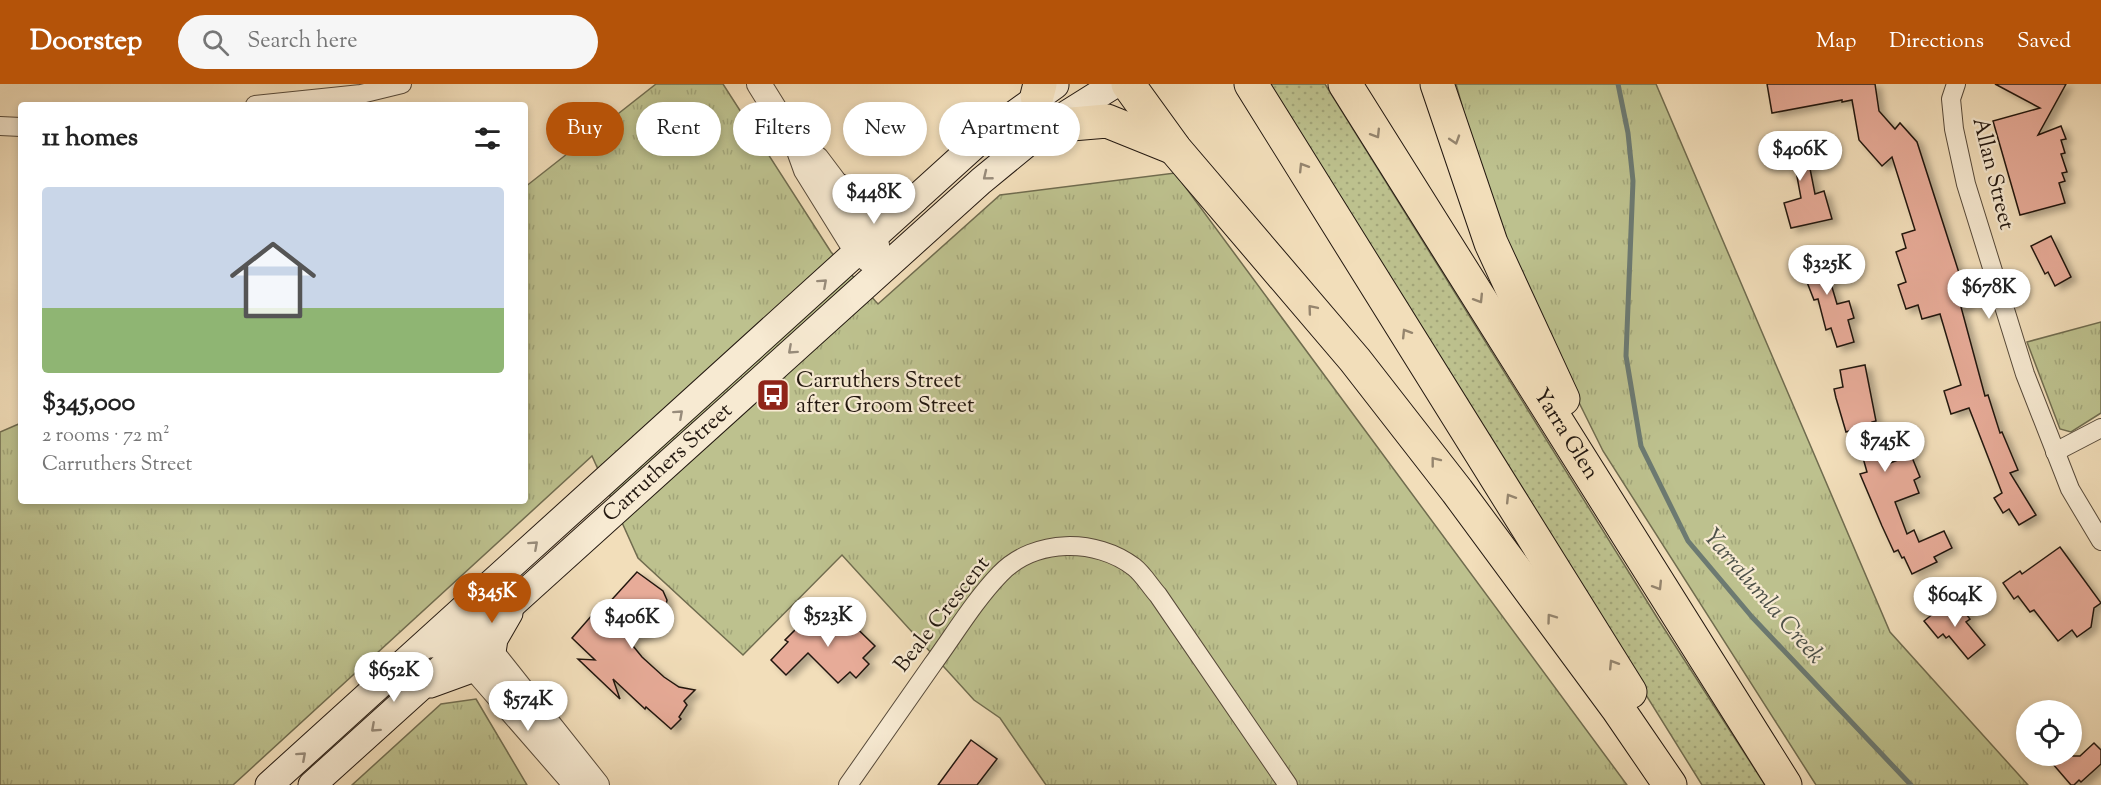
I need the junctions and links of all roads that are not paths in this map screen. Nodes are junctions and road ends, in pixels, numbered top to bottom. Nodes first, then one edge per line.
1 (402, 84) edge
2 (759, 84) edge
3 (1115, 84) edge
4 (1128, 84) edge
5 (1251, 84) edge
6 (1345, 84) edge
7 (1437, 84) edge
8 (1956, 84) edge
9 (1045, 98) edge
10 (284, 102) edge
11 (770, 102) edge
12 (0, 126) edge
13 (18, 127) edge
14 (1176, 149) junction
15 (801, 156) edge
16 (813, 156) edge
17 (838, 187) junction
18 (915, 199) junction
19 (866, 244) junction
20 (882, 268) junction
21 (2101, 428) edge
22 (2055, 452) junction
23 (1627, 536) junction
24 (2101, 541) edge
25 (476, 598) junction
26 (423, 646) junction
27 (478, 655) junction
28 (269, 785) edge
29 (312, 785) edge
30 (576, 785) edge
31 (597, 785) edge
32 (848, 785) edge
33 (1288, 785) edge
34 (1670, 785) edge
35 (1688, 785) edge
36 (1785, 785) edge

1 - 10 street
2 - 11 street
3 - 9 main road, Carruthers Street
4 - 14 highway
35 -> 5 highway
6 -> 23 highway, Yarra Glen
7 -> 23 highway
8 - 22 street, Allan Street
9 - 14 highway
9 - 18 main road, Carruthers Street
9 -> 20 main road, Carruthers Street
12 - 13 street
34 -> 14 highway
15 - 19 street
16 - 17 street
17 - 18 main road
17 - 19 street
18 - 19 main road, Carruthers Street
19 - 20 street
25 -> 19 main road, Carruthers Street
20 -> 27 main road, Carruthers Street
21 - 22 street
22 - 24 street, Allan Street
23 -> 36 highway, Yarra Glen
25 - 26 main road, Carruthers Street
25 - 27 street
26 - 27 street
28 -> 26 main road, Carruthers Street
27 -> 29 main road
27 - 30 street
27 - 31 street
32 - 33 street, Beale Crescent

